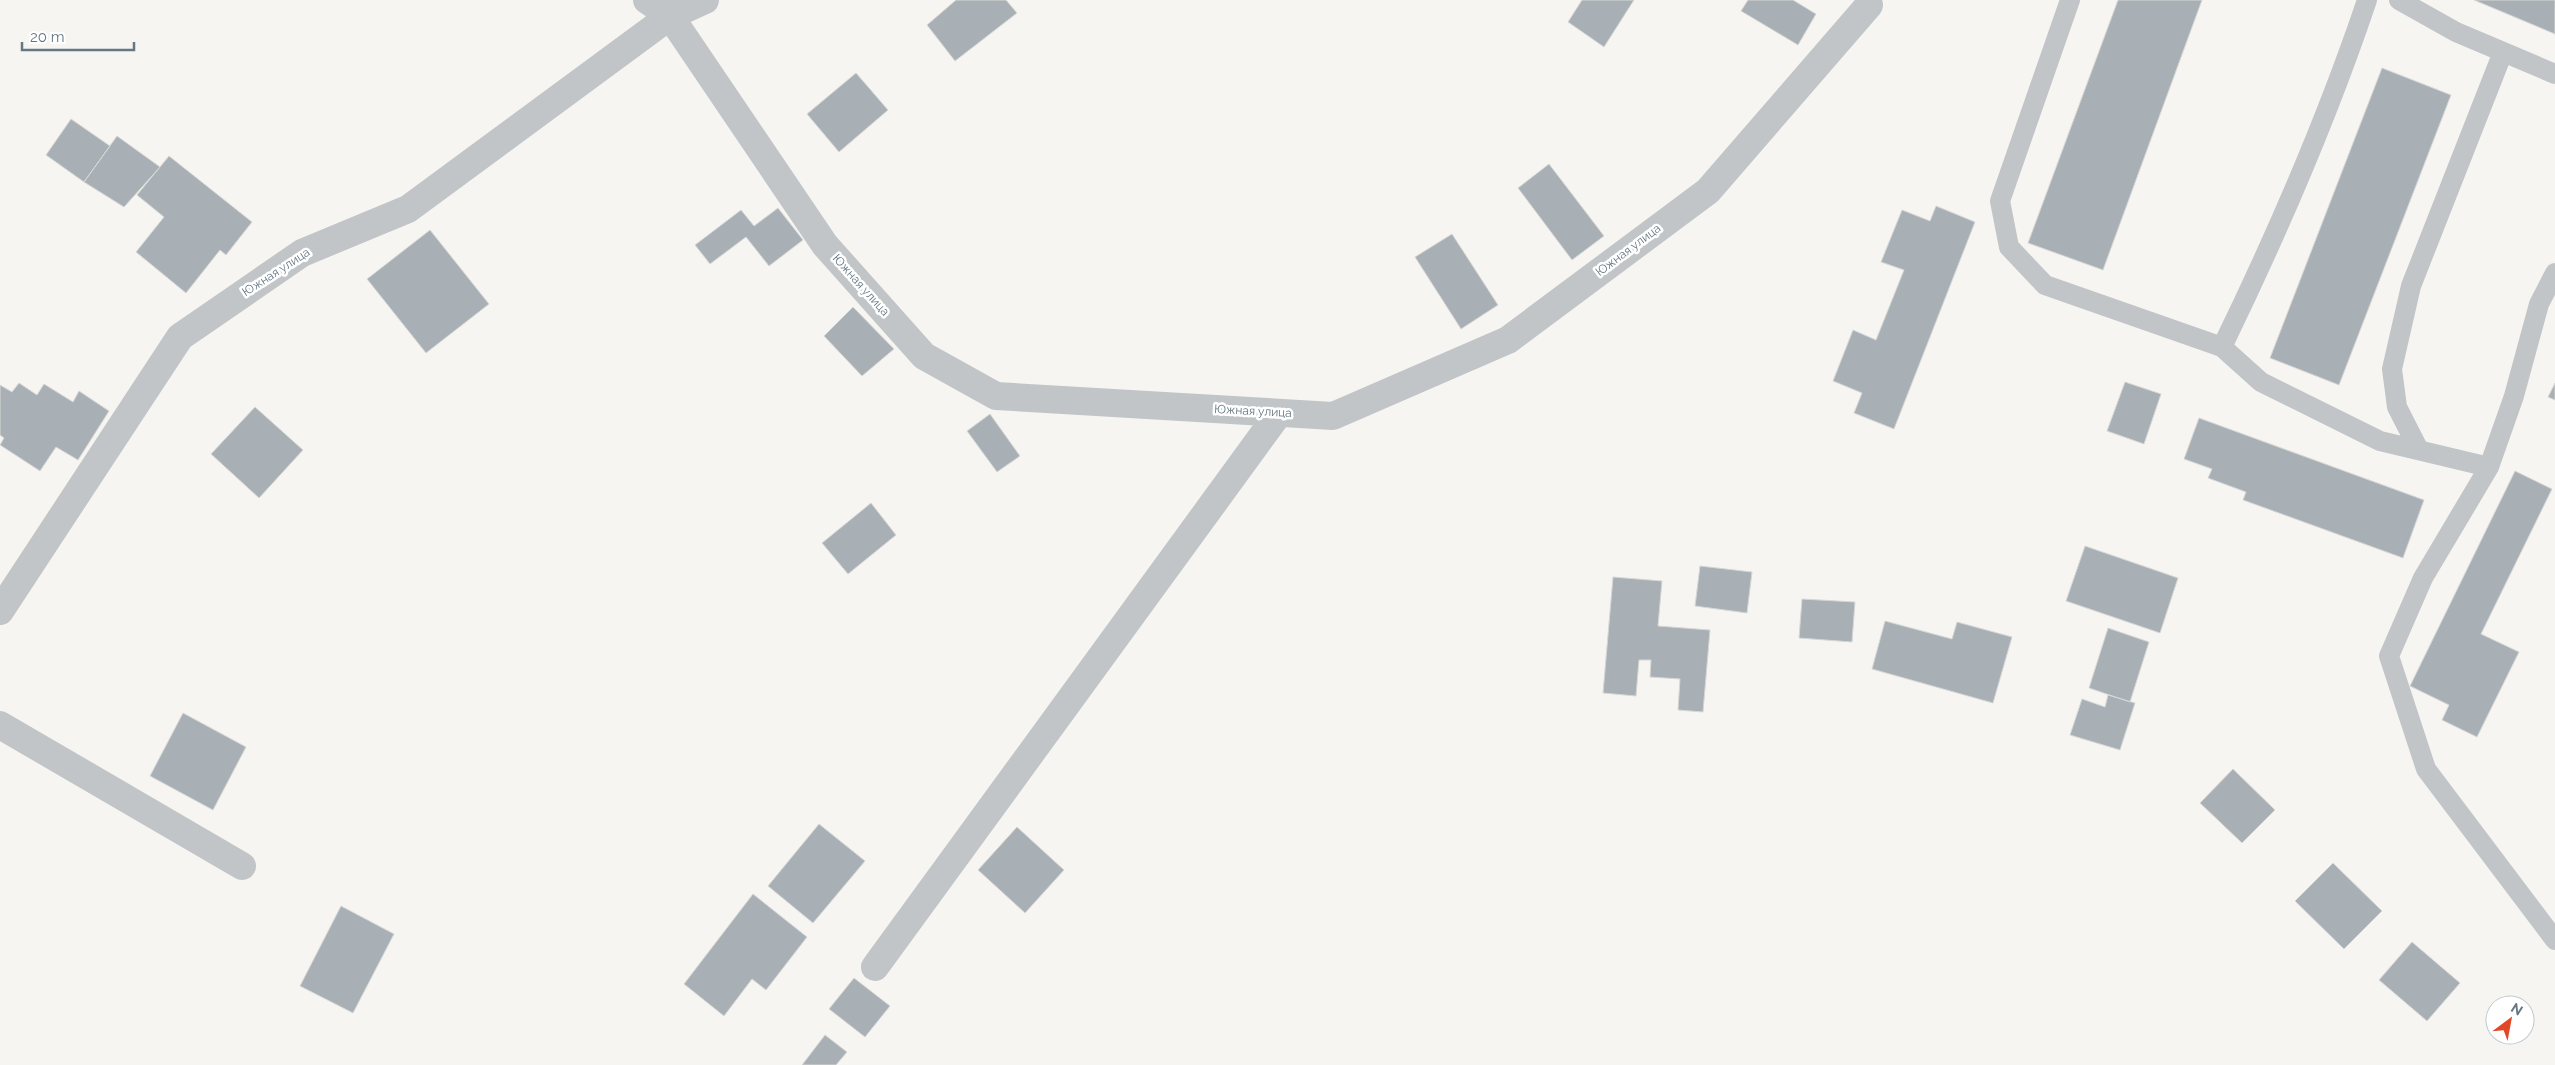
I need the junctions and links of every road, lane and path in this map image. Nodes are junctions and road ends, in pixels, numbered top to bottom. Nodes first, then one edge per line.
1 (647, 0) edge
2 (706, 0) edge
3 (2070, 0) edge
4 (2367, 0) edge
5 (2399, 0) edge
6 (1868, 2) edge
7 (670, 16) junction
8 (2503, 52) junction
9 (2555, 74) edge
10 (2555, 273) edge
11 (2222, 347) junction
12 (1280, 413) junction
13 (2419, 450) junction
14 (2489, 467) junction
15 (0, 610) edge
16 (0, 725) edge
17 (242, 866) dead end
18 (2555, 940) edge
19 (874, 968) dead end

1 - 7 street, Южная улица
2 - 7 street, Южная улица
3 - 11 lane
4 - 11 lane
5 - 8 lane
6 - 12 street, Южная улица
7 - 12 street, Южная улица
7 - 15 street, Южная улица
8 - 9 lane
8 - 13 lane
10 - 14 lane
11 - 13 lane
12 - 19 street
13 - 14 lane
14 - 18 lane
16 - 17 street

